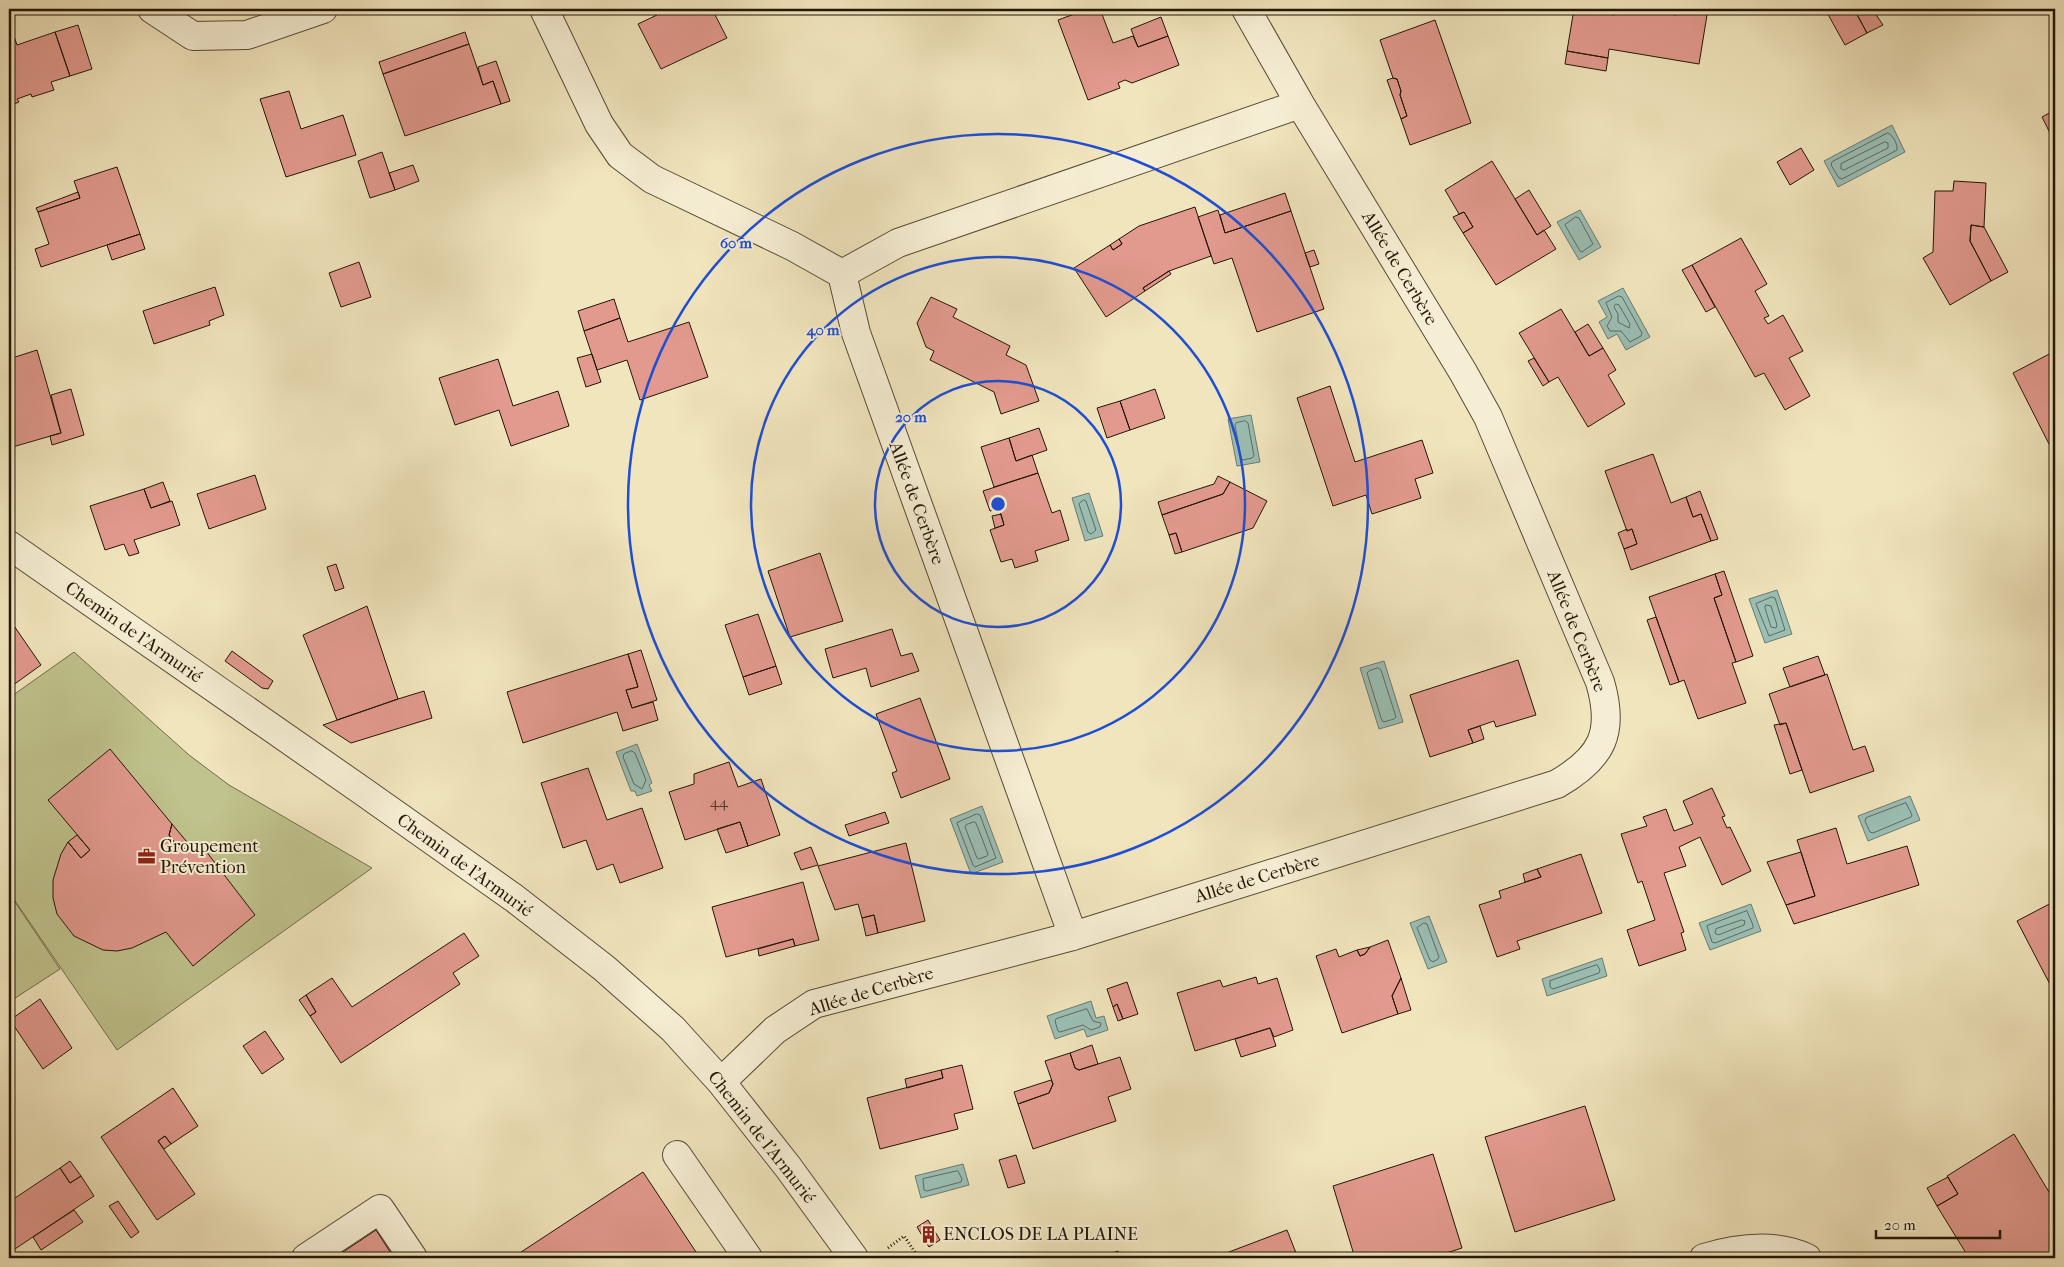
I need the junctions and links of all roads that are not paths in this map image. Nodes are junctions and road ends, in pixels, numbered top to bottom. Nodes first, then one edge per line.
1 (152, 9) edge
2 (323, 9) edge
3 (544, 9) edge
4 (1246, 9) edge
5 (1300, 104) junction
6 (842, 274) junction
7 (9, 545) edge
8 (1073, 936) junction
9 (721, 1082) junction
10 (677, 1155) dead end
11 (306, 1258) edge
12 (413, 1258) edge
13 (748, 1258) edge
14 (854, 1258) edge
15 (1704, 1258) edge
16 (1807, 1258) edge

1 - 2 street
3 - 6 street
4 - 5 street, Allée de Cerbère
5 - 6 street
5 - 8 street, Allée de Cerbère
6 - 8 street, Allée de Cerbère
7 - 9 street, Chemin de l'Armurié
8 - 9 street, Allée de Cerbère
9 - 14 street, Chemin de l'Armurié
10 - 13 street
11 - 12 street
15 - 16 street

